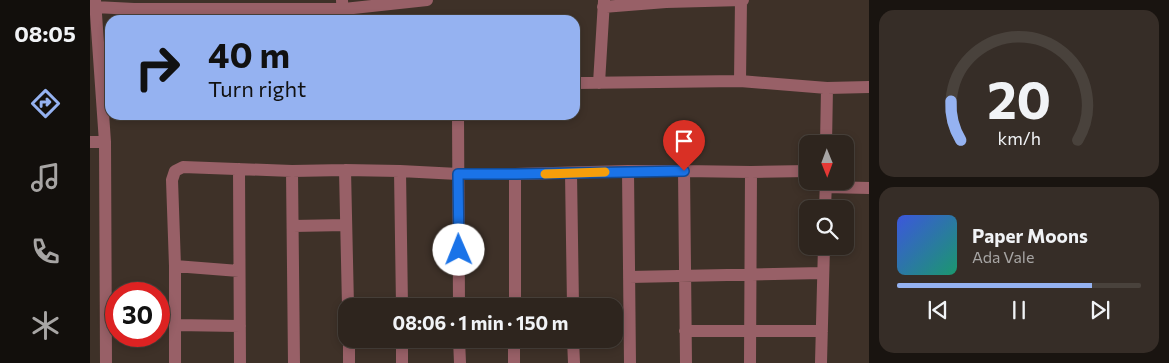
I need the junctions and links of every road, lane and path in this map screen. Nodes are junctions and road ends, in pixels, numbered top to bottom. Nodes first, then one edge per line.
1 (427, 0) edge
2 (723, 0) edge
3 (742, 0) edge
4 (666, 1) edge
5 (95, 4) edge
6 (133, 4) edge
7 (298, 4) edge
8 (604, 4) edge
9 (343, 10) edge
10 (94, 52) edge
11 (740, 81) junction
12 (105, 83) edge
13 (580, 83) edge
14 (599, 83) junction
15 (869, 87) edge
16 (827, 88) junction
17 (458, 120) edge
18 (826, 135) edge
19 (90, 142) edge
20 (104, 142) junction
21 (239, 170) junction
22 (345, 170) junction
23 (292, 171) junction
24 (400, 171) junction
25 (684, 171) junction
26 (799, 171) edge
27 (628, 172) junction
28 (751, 172) junction
29 (571, 173) junction
30 (458, 174) junction
31 (516, 174) junction
32 (854, 187) edge
33 (869, 188) edge
34 (346, 225) junction
35 (293, 226) junction
36 (823, 255) edge
37 (175, 266) junction
38 (239, 271) junction
39 (822, 273) junction
40 (751, 274) junction
41 (629, 277) junction
42 (685, 277) junction
43 (348, 298) edge
44 (402, 298) edge
45 (459, 298) edge
46 (515, 298) edge
47 (573, 298) edge
48 (175, 325) junction
49 (240, 326) junction
50 (751, 330) junction
51 (685, 331) junction
52 (822, 331) junction
53 (349, 348) edge
54 (402, 348) edge
55 (459, 348) edge
56 (514, 348) edge
57 (573, 348) edge
58 (106, 363) edge
59 (175, 363) edge
60 (240, 363) edge
61 (294, 363) edge
62 (349, 363) edge
63 (402, 363) edge
64 (460, 363) edge
65 (514, 363) edge
66 (574, 363) edge
67 (630, 363) edge
68 (686, 363) edge
69 (750, 363) edge
70 (821, 363) edge

1 - 9 street
2 - 3 street
2 - 4 street
3 - 11 street
4 - 8 street
5 - 6 street
5 - 10 street
6 - 7 street
7 - 9 street
8 - 14 street
10 - 12 street
11 - 14 street
11 - 16 street
12 - 20 street
13 - 14 street
15 - 16 street
16 - 18 street
17 - 30 street
19 - 20 street
20 - 58 street
21 - 23 street
21 - 37 street
21 - 38 street
22 - 23 street
22 - 24 street
22 - 34 street
23 - 35 street
24 - 30 street
24 - 44 street
25 - 27 street
25 - 28 street
25 - 42 street
26 - 28 street
27 - 29 street
27 - 41 street
28 - 40 street
29 - 31 street
29 - 47 street
30 - 31 street
30 - 45 street
31 - 46 street
32 - 33 street
34 - 35 street
34 - 43 street
35 - 61 street
36 - 39 street
37 - 38 street
37 - 48 street
38 - 49 street
39 - 40 street
39 - 52 street
40 - 42 street
40 - 50 street
41 - 42 street
41 - 67 street
42 - 51 street
48 - 49 street
48 - 59 street
49 - 60 street
50 - 51 street
50 - 52 street
50 - 69 street
51 - 68 street
52 - 70 street
53 - 62 street
54 - 63 street
55 - 64 street
56 - 65 street
57 - 66 street

